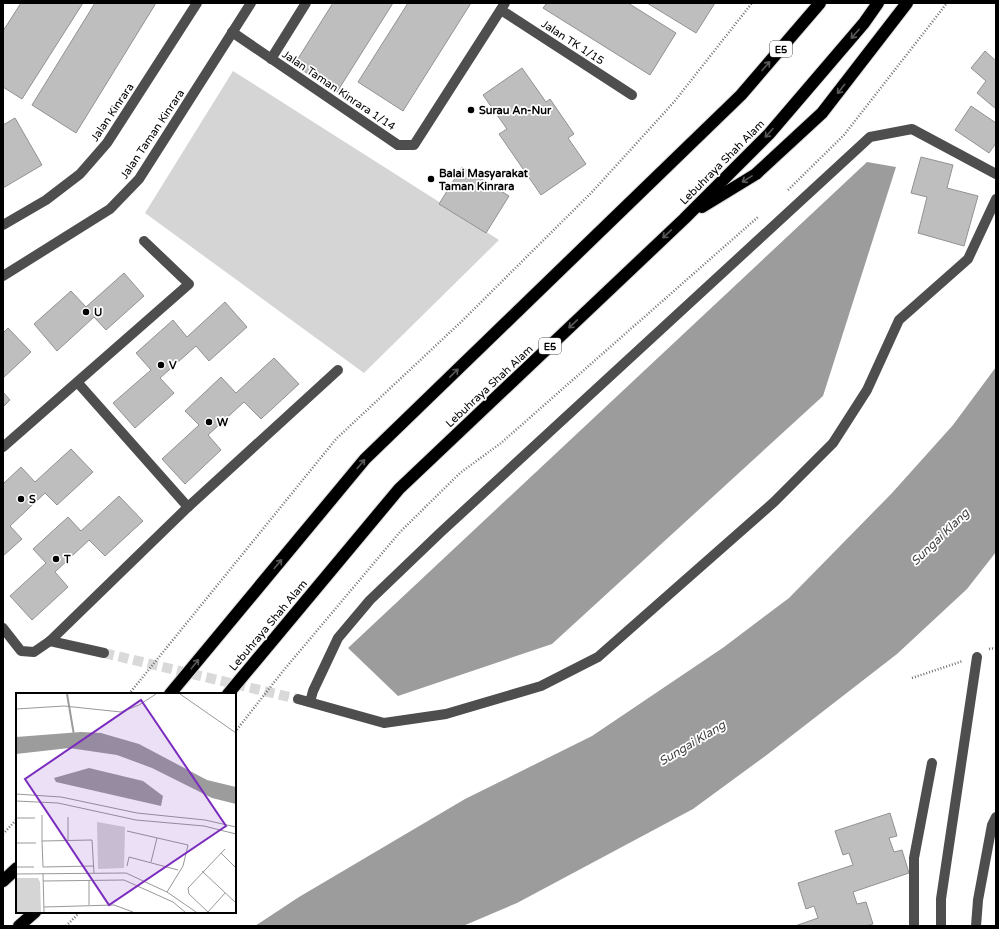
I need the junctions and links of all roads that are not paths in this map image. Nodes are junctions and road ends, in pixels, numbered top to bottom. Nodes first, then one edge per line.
1 (197, 3) edge
2 (251, 3) edge
3 (306, 3) edge
4 (820, 3) edge
5 (878, 3) edge
6 (907, 3) edge
7 (503, 6) edge
8 (232, 32) junction
9 (271, 59) junction
10 (632, 95) dead end
11 (996, 174) edge
12 (996, 199) edge
13 (684, 218) junction
14 (3, 226) edge
15 (144, 241) dead end
16 (3, 276) edge
17 (338, 370) dead end
18 (78, 383) junction
19 (3, 447) edge
20 (188, 507) junction
21 (3, 628) edge
22 (50, 642) junction
23 (104, 653) tunnel mouth
24 (977, 657) road end
25 (171, 693) edge
26 (229, 693) edge
27 (298, 699) tunnel mouth
28 (310, 702) junction
29 (932, 763) dead end
30 (996, 816) edge
31 (16, 869) edge
32 (3, 880) edge
33 (34, 913) edge
34 (19, 926) edge
35 (914, 926) edge
36 (941, 926) edge
37 (976, 926) edge

1 - 14 street, Jalan Kinrara
2 - 8 street, Jalan Taman Kinrara
3 - 9 street
25 -> 4 highway, E5
5 -> 13 highway, Lebuhraya Shah Alam / E5
6 -> 13 highway
7 - 9 street, Jalan Taman Kinrara 1/14
7 - 10 street, Jalan TK 1/15
8 - 9 street, Jalan Taman Kinrara 1/14
8 - 16 street, Jalan Taman Kinrara
11 - 28 street
12 - 28 street
13 -> 26 highway, Lebuhraya Shah Alam / E5
15 - 18 street
17 - 20 street
18 - 19 street
18 - 20 street
20 - 22 street
21 - 22 street
22 - 23 street
24 - 36 street
27 - 28 street
29 - 35 street
30 - 37 street
31 - 32 highway
33 - 34 highway

